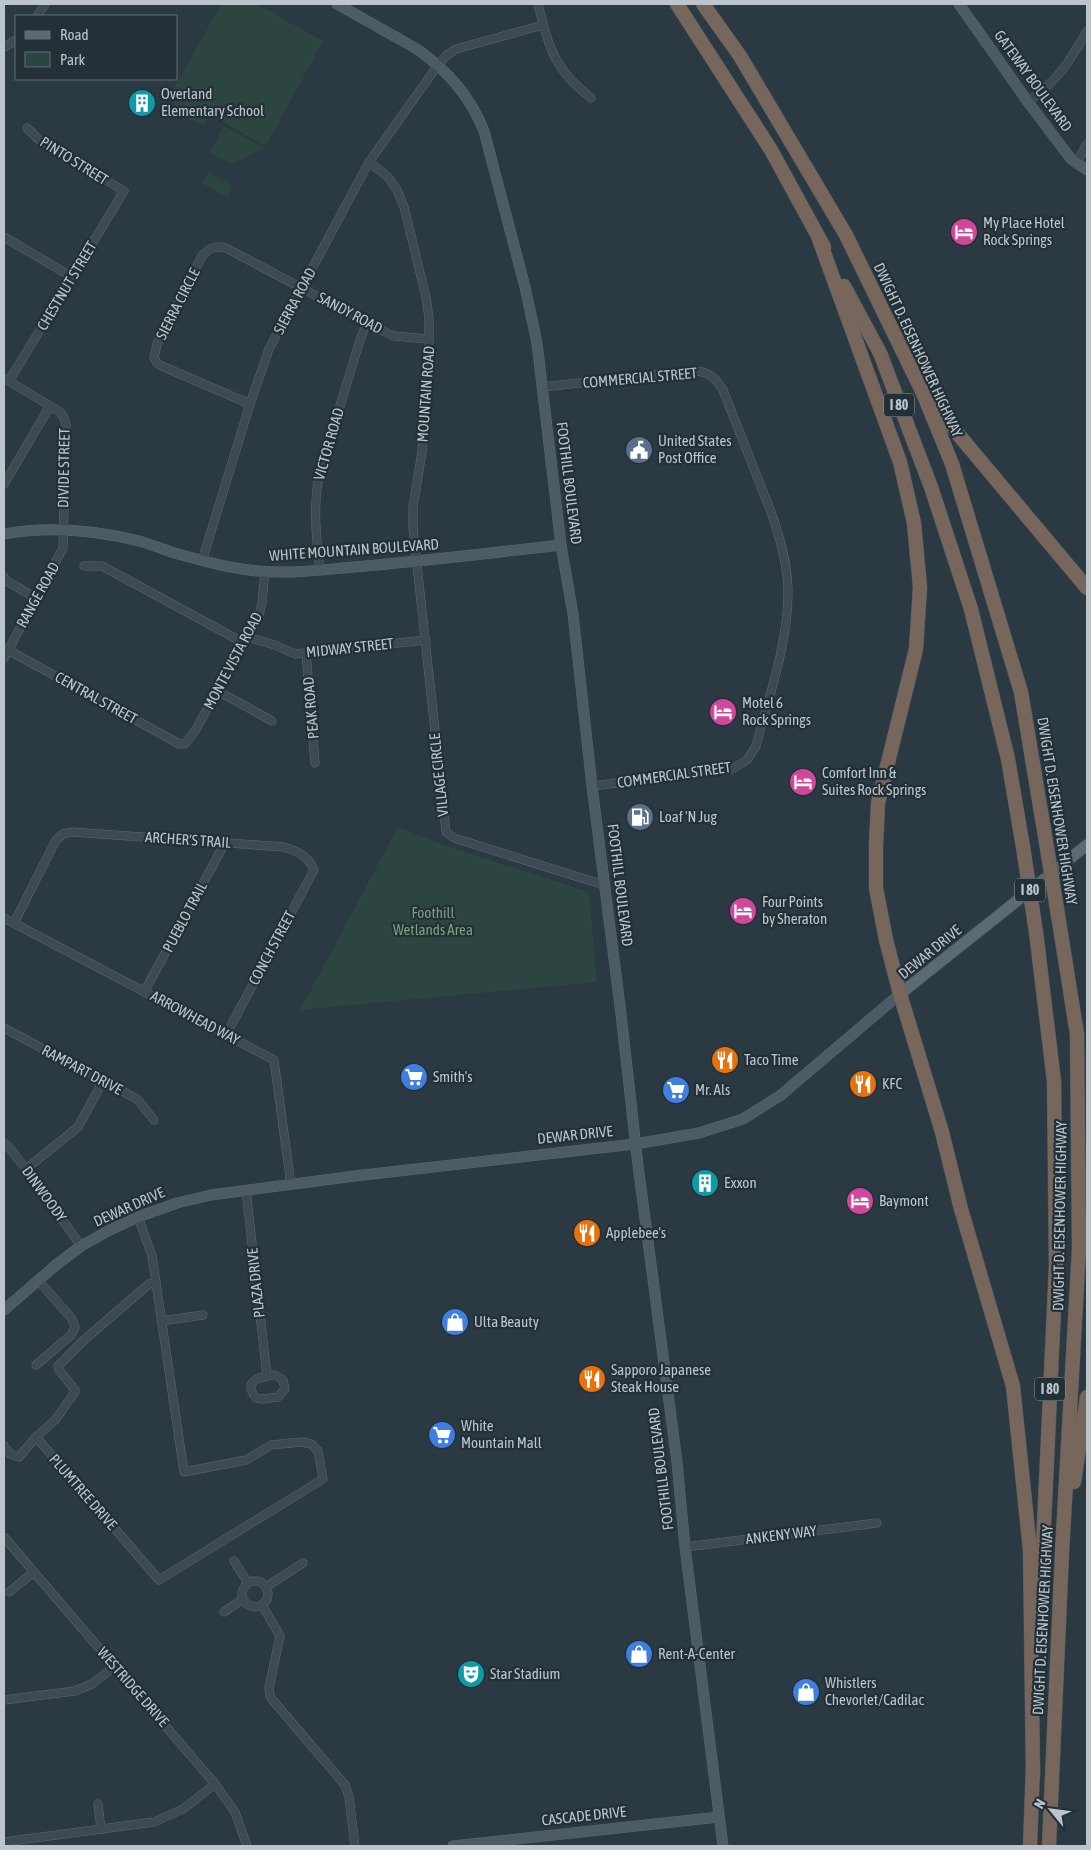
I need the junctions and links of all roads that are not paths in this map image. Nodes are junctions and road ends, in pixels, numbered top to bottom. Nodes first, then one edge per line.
1 (45, 4) edge
2 (337, 4) edge
3 (538, 4) edge
4 (677, 4) edge
5 (703, 4) edge
6 (959, 4) edge
7 (38, 15) edge
8 (543, 25) junction
9 (1087, 31) edge
10 (15, 41) edge
11 (4, 47) edge
12 (438, 65) junction
13 (591, 98) dead end
14 (1028, 102) junction
15 (27, 128) dead end
16 (1087, 144) edge
17 (369, 162) junction
18 (1076, 164) junction
19 (1087, 170) edge
20 (124, 191) joint
21 (4, 237) edge
22 (819, 239) junction
23 (72, 277) junction
24 (302, 288) junction
25 (367, 323) junction
26 (429, 339) junction
27 (7, 379) edge
28 (542, 388) junction
29 (923, 393) junction
30 (250, 404) junction
31 (50, 406) junction
32 (4, 484) edge
33 (63, 530) junction
34 (4, 534) edge
35 (561, 545) junction
36 (202, 561) junction
37 (417, 562) junction
38 (84, 566) dead end
39 (320, 570) junction
40 (265, 572) junction
41 (4, 577) edge
42 (1087, 588) edge
43 (36, 598) junction
44 (246, 640) junction
45 (426, 640) junction
46 (8, 650) junction
47 (306, 653) junction
48 (4, 658) edge
49 (218, 691) junction
50 (272, 721) dead end
51 (185, 744) joint
52 (315, 763) dead end
53 (592, 786) junction
54 (225, 843) junction
55 (1087, 845) edge
56 (310, 861) joint
57 (604, 885) junction
58 (4, 918) edge
59 (14, 923) junction
60 (144, 992) junction
61 (900, 994) junction
62 (4, 1028) edge
63 (226, 1035) junction
64 (103, 1081) junction
65 (154, 1120) dead end
66 (4, 1143) edge
67 (635, 1144) junction
68 (26, 1169) junction
69 (291, 1185) junction
70 (246, 1190) junction
71 (138, 1217) junction
72 (81, 1246) junction
73 (38, 1280) junction
74 (156, 1283) junction
75 (4, 1310) edge
76 (203, 1314) dead end
77 (161, 1320) junction
78 (36, 1365) dead end
79 (267, 1376) junction
80 (1087, 1397) edge
81 (36, 1437) junction
82 (4, 1446) edge
83 (878, 1523) dead end
84 (4, 1537) edge
85 (685, 1547) junction
86 (234, 1561) dead end
87 (303, 1563) dead end
88 (34, 1572) junction
89 (248, 1583) junction
90 (266, 1587) junction
91 (9, 1592) dead end
92 (243, 1599) junction
93 (262, 1605) junction
94 (224, 1612) dead end
95 (115, 1666) junction
96 (1055, 1699) junction
97 (4, 1700) edge
98 (1033, 1775) junction
99 (215, 1784) junction
100 (98, 1804) dead end
101 (719, 1817) junction
102 (101, 1829) junction
103 (4, 1842) edge
104 (247, 1846) edge
105 (355, 1846) edge
106 (453, 1846) edge
107 (723, 1846) edge
108 (1030, 1846) edge
109 (1049, 1846) edge

1 - 7 street
2 - 12 street, FOOTHILL BOULEVARD
3 - 8 street
4 - 22 highway, DWIGHT D. EISENHOWER HIGHWAY / I 80
5 - 29 highway, DWIGHT D. EISENHOWER HIGHWAY / I 80
6 - 14 street, GATEWAY BOULEVARD
8 - 12 street, SIERRA ROAD
8 - 13 street
9 - 14 street
10 - 11 street
12 - 17 street, SIERRA ROAD
12 - 28 street, FOOTHILL BOULEVARD
14 - 18 street, GATEWAY BOULEVARD
15 - 20 street, PINTO STREET
16 - 18 street
17 - 24 street, SIERRA ROAD
17 - 26 street, MOUNTAIN ROAD
18 - 19 street, GATEWAY BOULEVARD
20 - 23 street, CHESTNUT STREET
21 - 23 street
22 - 61 highway
22 - 98 highway, DWIGHT D. EISENHOWER HIGHWAY / I 80, bridge
23 - 27 street, CHESTNUT STREET
24 - 25 street, SANDY ROAD
24 - 30 street, SIERRA ROAD
24 - 30 street, SIERRA CIRCLE
25 - 26 street, SANDY ROAD
25 - 39 street, VICTOR ROAD
26 - 37 street, MOUNTAIN ROAD
27 - 31 street, DIVIDE STREET
28 - 35 street, FOOTHILL BOULEVARD
28 - 53 street, COMMERCIAL STREET
29 - 42 highway
29 - 96 highway, DWIGHT D. EISENHOWER HIGHWAY / I 80, bridge
30 - 36 street, SIERRA ROAD
31 - 32 street
31 - 33 street, DIVIDE STREET
33 - 34 street, WHITE MOUNTAIN BOULEVARD
33 - 36 street, WHITE MOUNTAIN BOULEVARD
33 - 43 street, RANGE ROAD
35 - 37 street, WHITE MOUNTAIN BOULEVARD
35 - 53 street, FOOTHILL BOULEVARD
36 - 40 street, WHITE MOUNTAIN BOULEVARD
37 - 39 street, WHITE MOUNTAIN BOULEVARD
37 - 45 street, MOUNTAIN ROAD
38 - 44 street, MIDWAY STREET
39 - 40 street, WHITE MOUNTAIN BOULEVARD
40 - 44 street, MONTE VISTA ROAD
41 - 43 street
43 - 46 street, RANGE ROAD
44 - 47 street, MIDWAY STREET
44 - 49 street, MONTE VISTA ROAD
45 - 47 street, MIDWAY STREET
45 - 57 street, VILLAGE CIRCLE
46 - 48 street, RANGE ROAD
46 - 51 street, CENTRAL STREET
47 - 52 street, PEAK ROAD
49 - 50 street
49 - 51 street, MONTE VISTA ROAD
53 - 57 street, FOOTHILL BOULEVARD
54 - 56 street, ARCHER'S TRAIL
54 - 59 street, ARCHER'S TRAIL
54 - 60 street, PUEBLO TRAIL
55 - 61 main road, DEWAR DRIVE
56 - 63 street, CONCH STREET
57 - 67 street, FOOTHILL BOULEVARD
58 - 59 street, ARROWHEAD WAY
59 - 60 street, ARROWHEAD WAY
60 - 63 street, ARROWHEAD WAY
61 - 67 street, DEWAR DRIVE
61 - 98 highway
62 - 64 street, RAMPART DRIVE
63 - 69 street, ARROWHEAD WAY
64 - 65 street, RAMPART DRIVE
64 - 68 street
66 - 68 street, DINWOODY
67 - 69 street, DEWAR DRIVE
67 - 85 street, FOOTHILL BOULEVARD
68 - 72 street, DINWOODY
69 - 70 street, DEWAR DRIVE
70 - 71 street, DEWAR DRIVE
70 - 79 street, PLAZA DRIVE
71 - 72 street, DEWAR DRIVE
71 - 74 street
72 - 73 street, DEWAR DRIVE
73 - 75 street, DEWAR DRIVE
73 - 78 street
74 - 77 street
74 - 81 street
76 - 77 street
77 - 81 street, PLUMTREE DRIVE
79 - 79 street
80 - 96 highway
81 - 82 street
83 - 85 street, ANKENY WAY
84 - 88 street, WESTRIDGE DRIVE
85 - 101 street, FOOTHILL BOULEVARD
86 - 89 street
87 - 90 street
88 - 91 street
88 - 95 street, WESTRIDGE DRIVE
89 - 90 street
89 - 92 street
90 - 93 street
92 - 93 street
92 - 94 street
93 - 105 street
95 - 97 street
95 - 99 street, WESTRIDGE DRIVE
96 - 109 highway, DWIGHT D. EISENHOWER HIGHWAY / I 80
98 - 108 highway, DWIGHT D. EISENHOWER HIGHWAY / I 80
99 - 102 street
99 - 104 street, WESTRIDGE DRIVE
100 - 102 street
101 - 106 street, CASCADE DRIVE
101 - 107 street, FOOTHILL BOULEVARD
102 - 103 street

